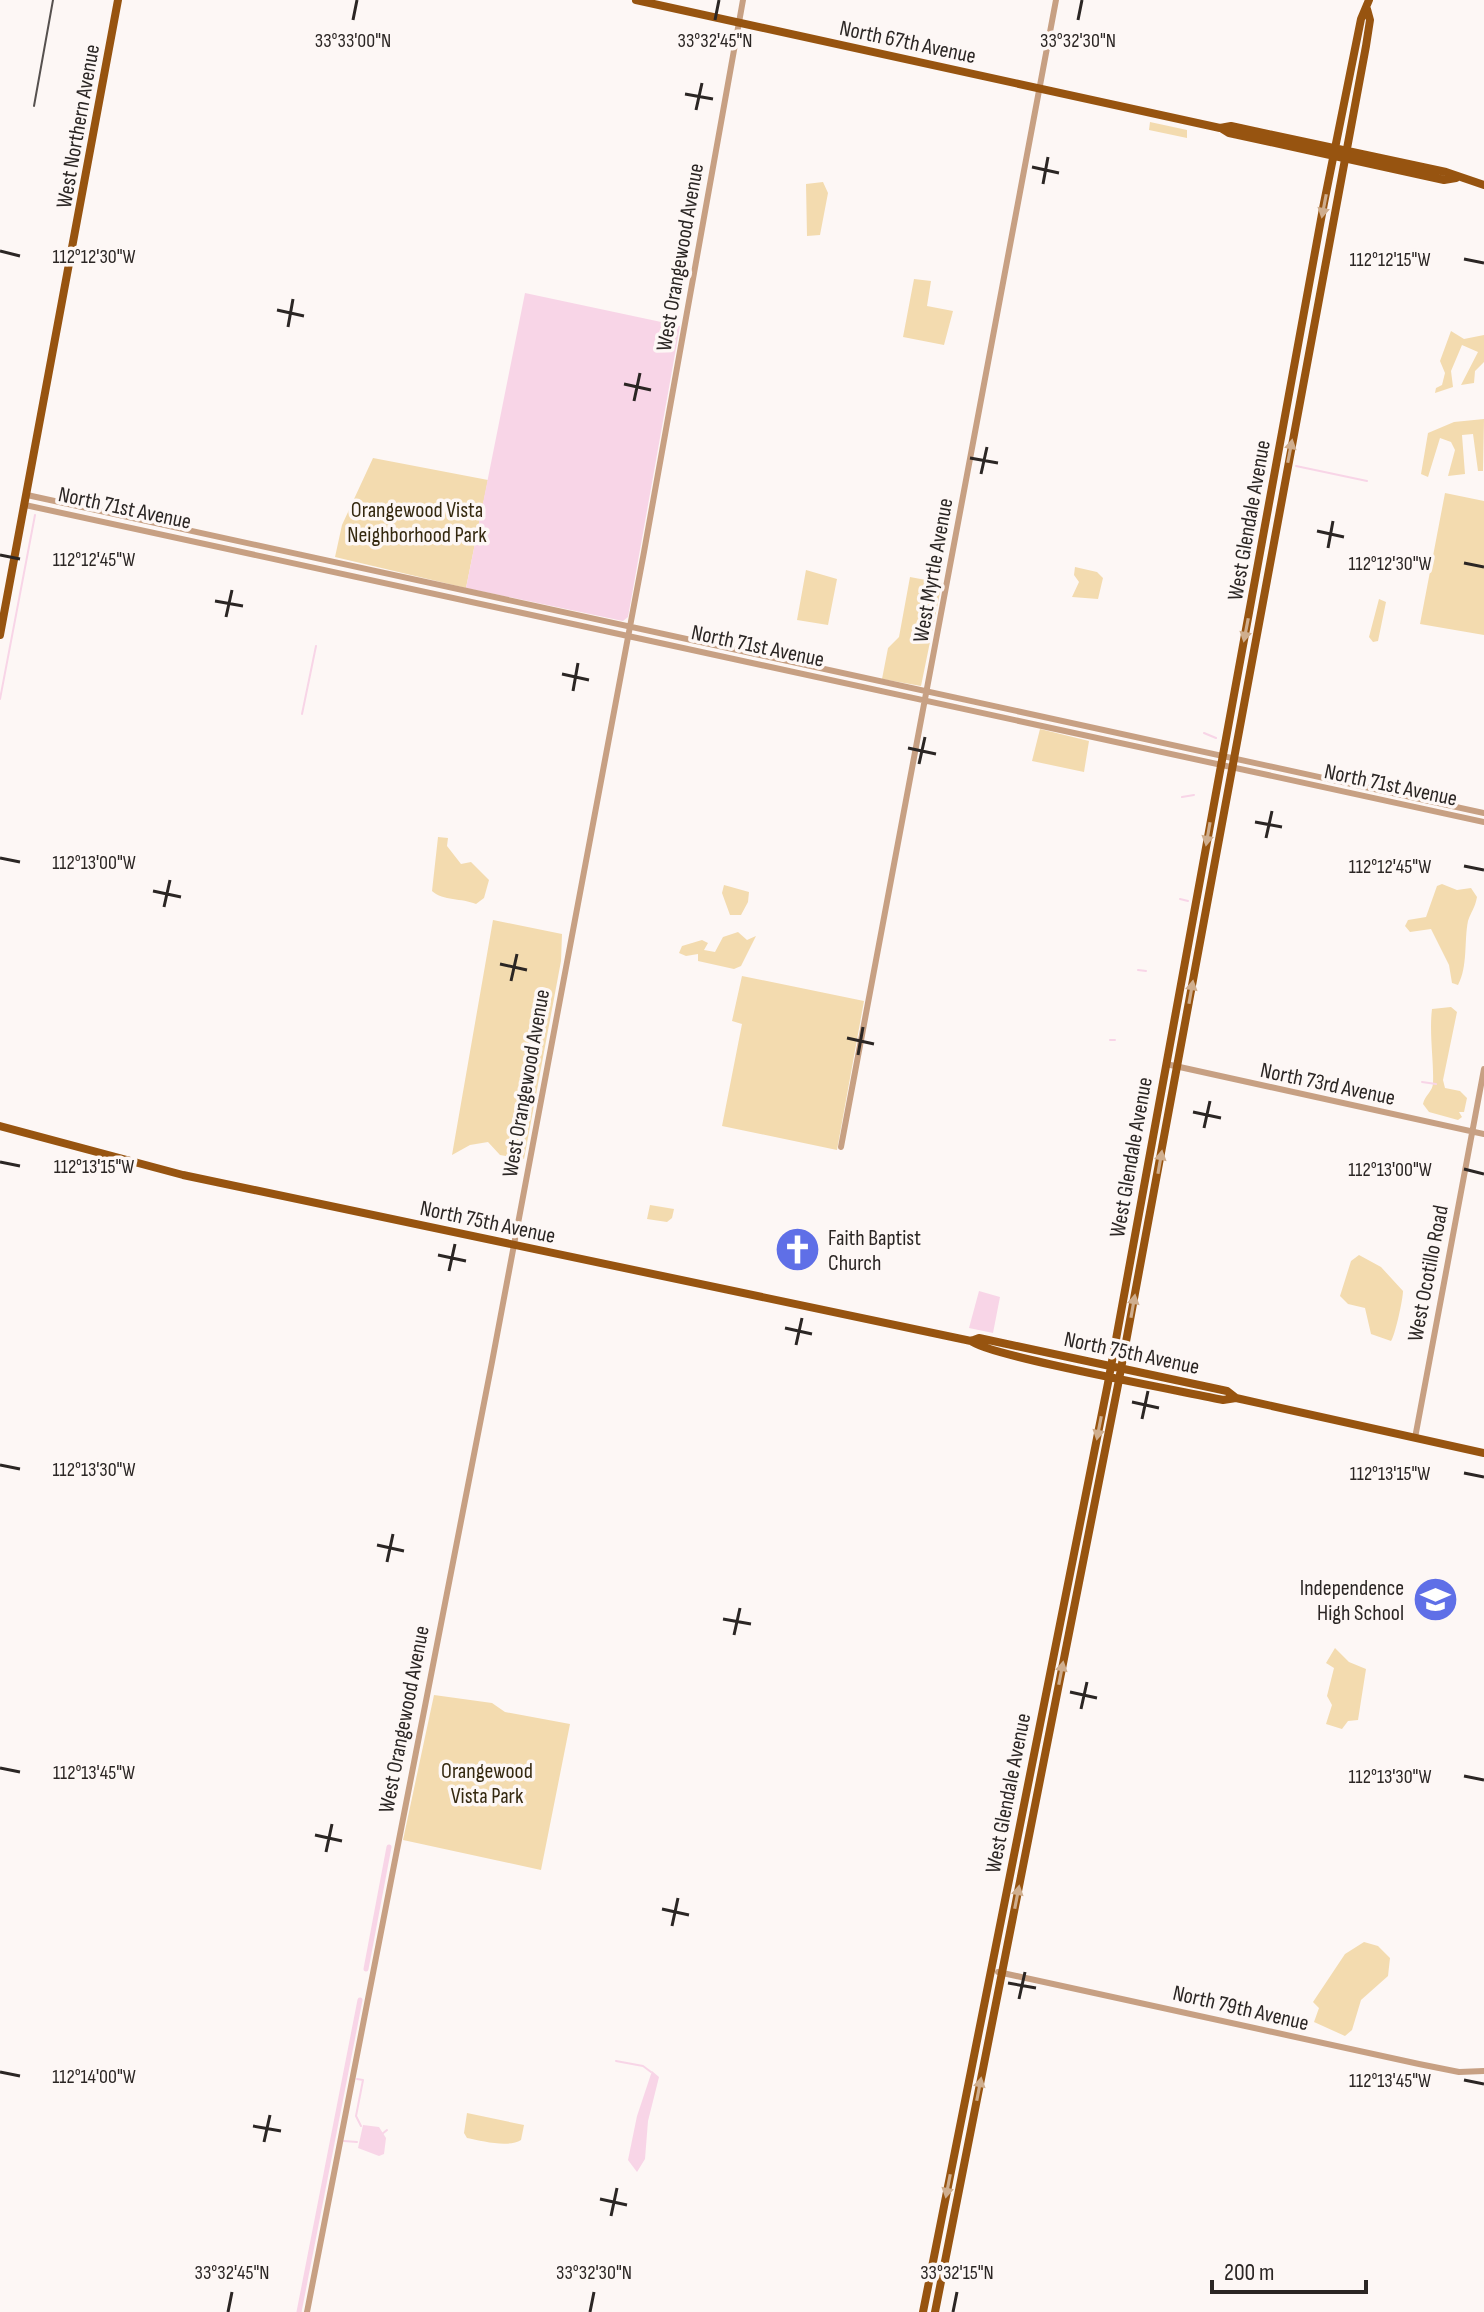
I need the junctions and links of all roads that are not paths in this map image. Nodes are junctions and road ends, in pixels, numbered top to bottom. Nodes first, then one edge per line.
1 (118, 0) edge
2 (636, 0) edge
3 (743, 0) edge
4 (1056, 0) edge
5 (1368, 5) edge
6 (739, 23) junction
7 (1039, 88) junction
8 (1334, 152) junction
9 (1345, 155) junction
10 (1484, 185) edge
11 (1313, 267) junction
12 (1318, 300) junction
13 (27, 495) junction
14 (25, 505) junction
15 (1265, 526) junction
16 (1276, 528) junction
17 (275, 549) junction
18 (273, 558) junction
19 (394, 576) junction
20 (392, 584) junction
21 (628, 631) junction
22 (0, 635) edge
23 (767, 658) junction
24 (765, 666) junction
25 (927, 697) junction
26 (1221, 761) junction
27 (1232, 764) junction
28 (1484, 813) edge
29 (1484, 822) edge
30 (1166, 1064) junction
31 (1177, 1069) junction
32 (1484, 1069) edge
33 (0, 1126) edge
34 (1473, 1131) junction
35 (1484, 1134) edge
36 (841, 1147) dead end
37 (513, 1245) junction
38 (1110, 1371) junction
39 (1120, 1373) junction
40 (1415, 1438) junction
41 (1484, 1453) edge
42 (990, 1970) junction
43 (1001, 1973) junction
44 (1484, 2071) edge
45 (307, 2312) edge
46 (923, 2312) edge
47 (935, 2312) edge

1 - 13 main road, West Northern Avenue
2 - 6 main road, North 67th Avenue
3 - 6 street, West Orangewood Avenue
4 - 7 street, West Myrtle Avenue
5 - 8 main road, West Glendale Avenue
5 - 9 main road, West Glendale Avenue
6 - 7 main road, North 67th Avenue
6 - 21 street, West Orangewood Avenue
7 - 8 main road, North 67th Avenue
7 - 25 street, West Myrtle Avenue
8 - 9 main road, North 67th Avenue
8 -> 11 main road, West Glendale Avenue
9 - 10 main road, North 67th Avenue
9 - 12 main road, West Glendale Avenue
11 - 12 main road
11 - 15 main road, West Glendale Avenue
16 -> 12 main road, West Glendale Avenue
13 - 14 main road, West Northern Avenue
13 - 17 street, North 71st Avenue
14 - 18 street, North 71st Avenue
14 - 22 main road, West Northern Avenue
15 - 16 main road
15 -> 26 main road, West Glendale Avenue
16 - 27 main road, West Glendale Avenue
17 - 18 street
17 - 19 street, North 71st Avenue
18 - 20 street, North 71st Avenue
19 - 20 street
19 - 21 street, North 71st Avenue
20 - 21 street, North 71st Avenue
21 - 23 street, North 71st Avenue
21 - 24 street, North 71st Avenue
21 - 37 street, West Orangewood Avenue
23 - 24 street
23 - 25 street, North 71st Avenue
24 - 25 street, North 71st Avenue
25 - 26 street, North 71st Avenue
25 - 36 street, West Myrtle Avenue
26 - 27 street, North 71st Avenue
26 -> 30 main road, West Glendale Avenue
27 - 28 street, North 71st Avenue
27 - 29 street, North 71st Avenue
31 -> 27 main road, West Glendale Avenue
30 - 31 street, North 73rd Avenue
30 - 38 main road, West Glendale Avenue
31 - 34 street, North 73rd Avenue
39 -> 31 main road, West Glendale Avenue
32 - 34 street, West Ocotillo Road
33 - 37 main road, North 75th Avenue
34 - 35 street, North 73rd Avenue
34 - 40 street, West Ocotillo Road
37 - 38 main road, North 75th Avenue
37 - 45 street, West Orangewood Avenue
38 - 39 main road, North 75th Avenue
38 -> 42 main road, West Glendale Avenue
39 - 40 main road, North 75th Avenue
43 -> 39 main road, West Glendale Avenue
40 - 41 main road, North 75th Avenue
42 - 43 street, North 79th Avenue
42 -> 46 main road, West Glendale Avenue
43 - 44 street, North 79th Avenue
47 -> 43 main road, West Glendale Avenue

